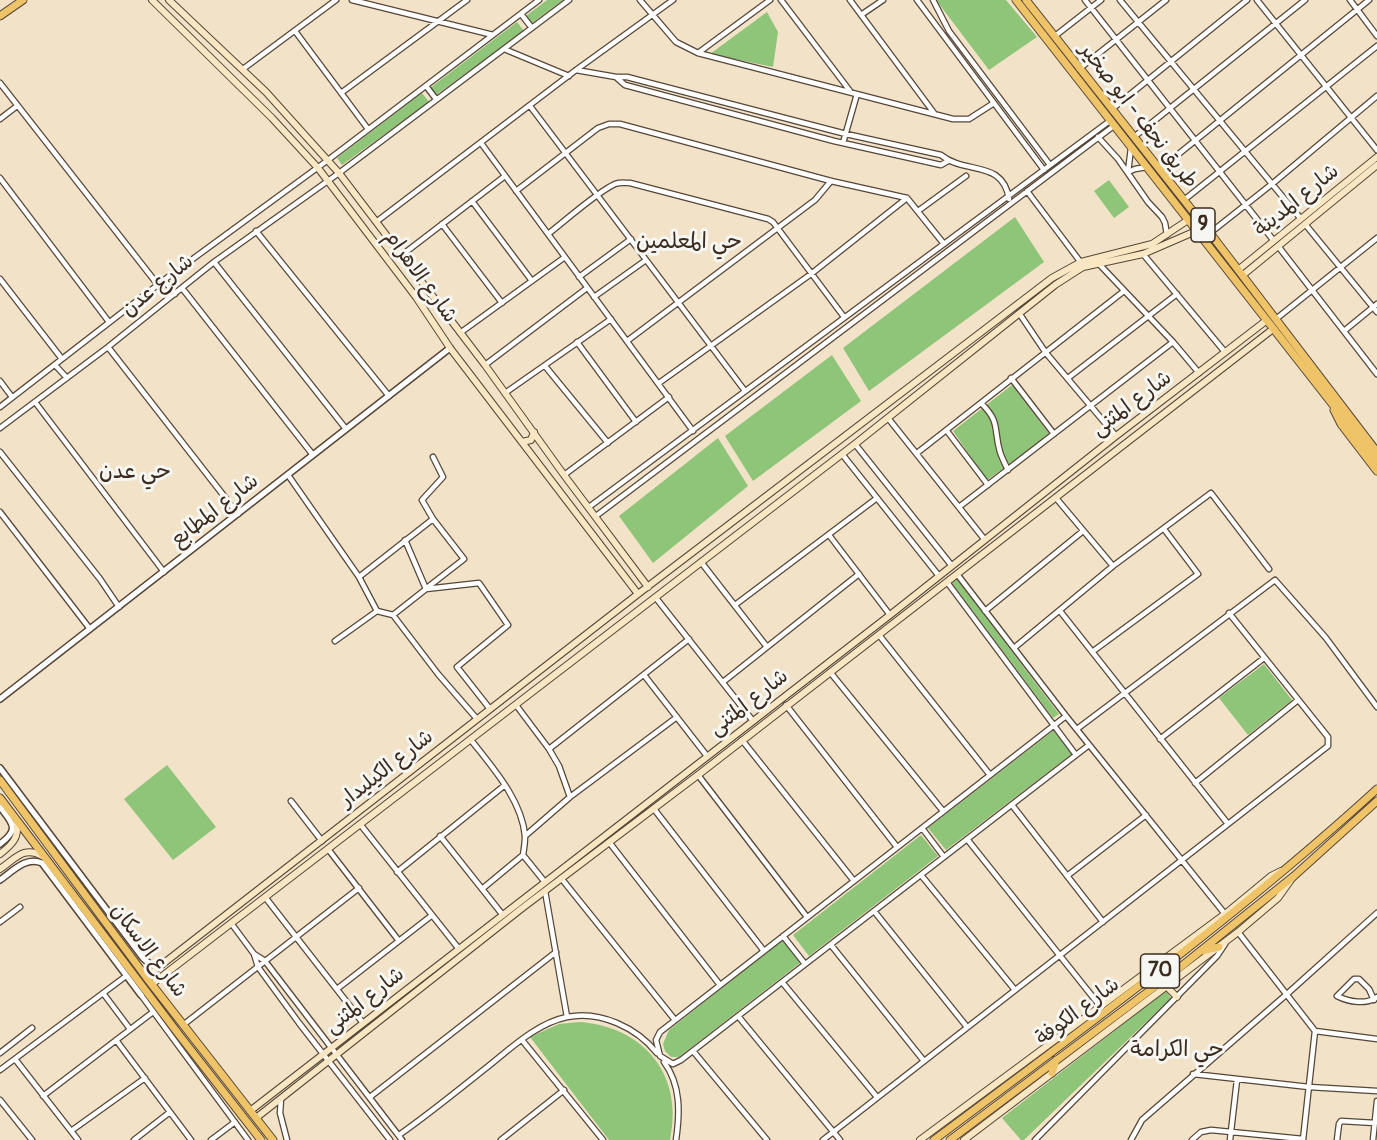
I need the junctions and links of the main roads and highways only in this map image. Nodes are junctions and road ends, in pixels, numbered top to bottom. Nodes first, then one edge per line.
1 (23, 0) edge
2 (152, 0) edge
3 (169, 0) edge
4 (1016, 0) edge
5 (1029, 1) edge
6 (0, 16) edge
7 (186, 16) junction
8 (177, 24) junction
9 (195, 25) junction
10 (186, 33) junction
11 (1377, 157) edge
12 (1377, 165) edge
13 (1188, 220) junction
14 (1303, 222) junction
15 (1196, 231) junction
16 (1097, 262) junction
17 (1082, 264) junction
18 (1240, 273) junction
19 (427, 290) junction
20 (416, 297) junction
21 (435, 301) junction
22 (424, 309) junction
23 (1267, 320) junction
24 (1273, 329) junction
25 (941, 363) junction
26 (925, 387) junction
27 (899, 396) junction
28 (906, 403) junction
29 (1329, 403) junction
30 (534, 432) junction
31 (522, 442) junction
32 (543, 444) junction
33 (530, 452) junction
34 (1377, 452) edge
35 (1377, 461) edge
36 (1377, 471) edge
37 (1047, 491) junction
38 (1055, 499) junction
39 (1030, 504) junction
40 (1039, 511) junction
41 (619, 547) junction
42 (608, 555) junction
43 (648, 587) junction
44 (638, 594) junction
45 (462, 731) junction
46 (440, 762) junction
47 (409, 774) junction
48 (0, 780) edge
49 (675, 780) junction
50 (416, 781) junction
51 (682, 787) junction
52 (665, 788) junction
53 (1376, 790) edge
54 (671, 796) junction
55 (0, 798) edge
56 (1377, 801) edge
57 (16, 819) junction
58 (0, 854) edge
59 (49, 860) junction
60 (1287, 868) junction
61 (0, 869) edge
62 (1293, 876) junction
63 (525, 896) junction
64 (530, 902) junction
65 (516, 903) junction
66 (522, 909) junction
67 (108, 911) road end
68 (101, 917) junction
69 (1219, 947) junction
70 (1199, 952) junction
71 (161, 964) junction
72 (1168, 965) junction
73 (1154, 967) junction
74 (167, 972) junction
75 (146, 977) junction
76 (152, 984) junction
77 (1167, 987) junction
78 (1177, 997) road end
79 (1050, 1049) junction
80 (1056, 1060) junction
81 (1052, 1073) junction
82 (250, 1111) junction
83 (256, 1118) junction
84 (261, 1140) edge
85 (273, 1140) edge
86 (920, 1140) edge
87 (934, 1140) edge
88 (950, 1140) edge
89 (964, 1140) edge

1 - 6 main road
2 - 8 main road, شارع الاهرام
3 - 7 main road, شارع الاهرام
4 - 13 main road, طريق نجف - ابو صخير / 9
5 - 18 main road, طريق نجف - ابو صخير / 9
7 - 8 main road
7 - 9 main road, شارع الاهرام
8 - 10 main road, شارع الاهرام
9 - 10 main road
9 - 19 main road, شارع الاهرام
10 - 20 main road, شارع الاهرام
11 - 14 main road, شارع المدينة
12 - 14 main road, شارع المدينة
13 - 15 main road, طريق نجف - ابو صخير / 9
13 - 16 main road
14 - 18 main road, شارع المدينة
15 - 16 main road
15 - 23 main road, طريق نجف - ابو صخير / 9
16 - 17 main road
17 - 25 main road
17 - 26 main road
18 - 34 main road, طريق نجف - ابو صخير / 9
19 - 20 main road
19 - 21 main road, شارع الاهرام
20 - 22 main road, شارع الاهرام
21 - 22 main road
21 - 30 main road, شارع الاهرام
22 - 31 main road, شارع الاهرام
23 - 24 main road, طريق نجف - ابو صخير / 9
23 - 37 main road, شارع المثنى
24 - 29 main road, طريق نجف - ابو صخير / 9
24 - 38 main road, شارع المثنى
25 - 26 main road
25 - 27 main road, شارع الكيليدار
26 - 28 main road, شارع الكيليدار
27 - 28 main road
27 - 43 main road, شارع الكيليدار
28 - 46 main road, شارع الكيليدار
29 - 35 main road, طريق نجف - ابو صخير / 9
29 - 36 main road
30 - 31 main road
30 - 32 main road, شارع الاهرام
31 - 33 main road, شارع الاهرام
32 - 33 main road
32 - 41 main road, شارع الاهرام
33 - 42 main road, شارع الاهرام
37 - 38 main road
37 - 39 main road, شارع المثنى
38 - 40 main road, شارع المثنى
39 - 40 main road
39 - 49 main road, شارع المثنى
40 - 51 main road, شارع المثنى
41 - 42 main road
41 - 43 main road, شارع الاهرام
42 - 44 main road, شارع الاهرام
43 - 44 main road, شارع الكيليدار
44 - 45 main road, شارع الكيليدار
45 - 46 main road
45 - 47 main road, شارع الكيليدار
46 - 50 main road, شارع الكيليدار
47 - 50 main road
47 - 71 main road, شارع الكيليدار
48 - 68 main road, شارع الاسكان
49 - 51 main road
49 - 52 main road, شارع المثنى
50 - 74 main road, شارع الكيليدار
51 - 54 main road, شارع المثنى
52 - 54 main road
52 - 63 main road, شارع المثنى
53 - 60 main road, شارع الكوفة / 70
54 - 64 main road, شارع المثنى
55 - 57 main road, شارع الاسكان
56 - 62 main road, شارع الكوفة / 70
57 - 58 main road
57 - 59 main road, شارع الاسكان
59 - 61 main road
59 - 84 main road, شارع الاسكان
60 - 72 main road, شارع الكوفة / 70
60 - 73 main road
62 - 69 main road
62 - 70 main road, شارع الكوفة / 70
63 - 64 main road
63 - 65 main road, شارع المثنى
64 - 66 main road, شارع المثنى
65 - 66 main road
65 - 82 main road, شارع المثنى
66 - 83 main road, شارع المثنى
67 - 68 main road
68 - 75 main road, شارع الاسكان
69 - 70 main road
69 - 77 main road
70 - 80 main road, شارع الكوفة / 70
71 - 74 main road
71 - 75 main road, شارع الكيليدار
72 - 73 main road
72 - 79 main road, شارع الكوفة / 70
73 - 79 main road
74 - 76 main road, شارع الكيليدار
75 - 76 main road, شارع الاسكان
76 - 82 main road, شارع الاسكان
77 - 78 main road
77 - 81 main road
79 - 86 main road
79 - 87 main road, شارع الكوفة / 70
80 - 81 main road
80 - 88 main road, شارع الكوفة / 70
81 - 89 main road
82 - 83 main road, شارع الاسكان
83 - 85 main road, شارع الاسكان

